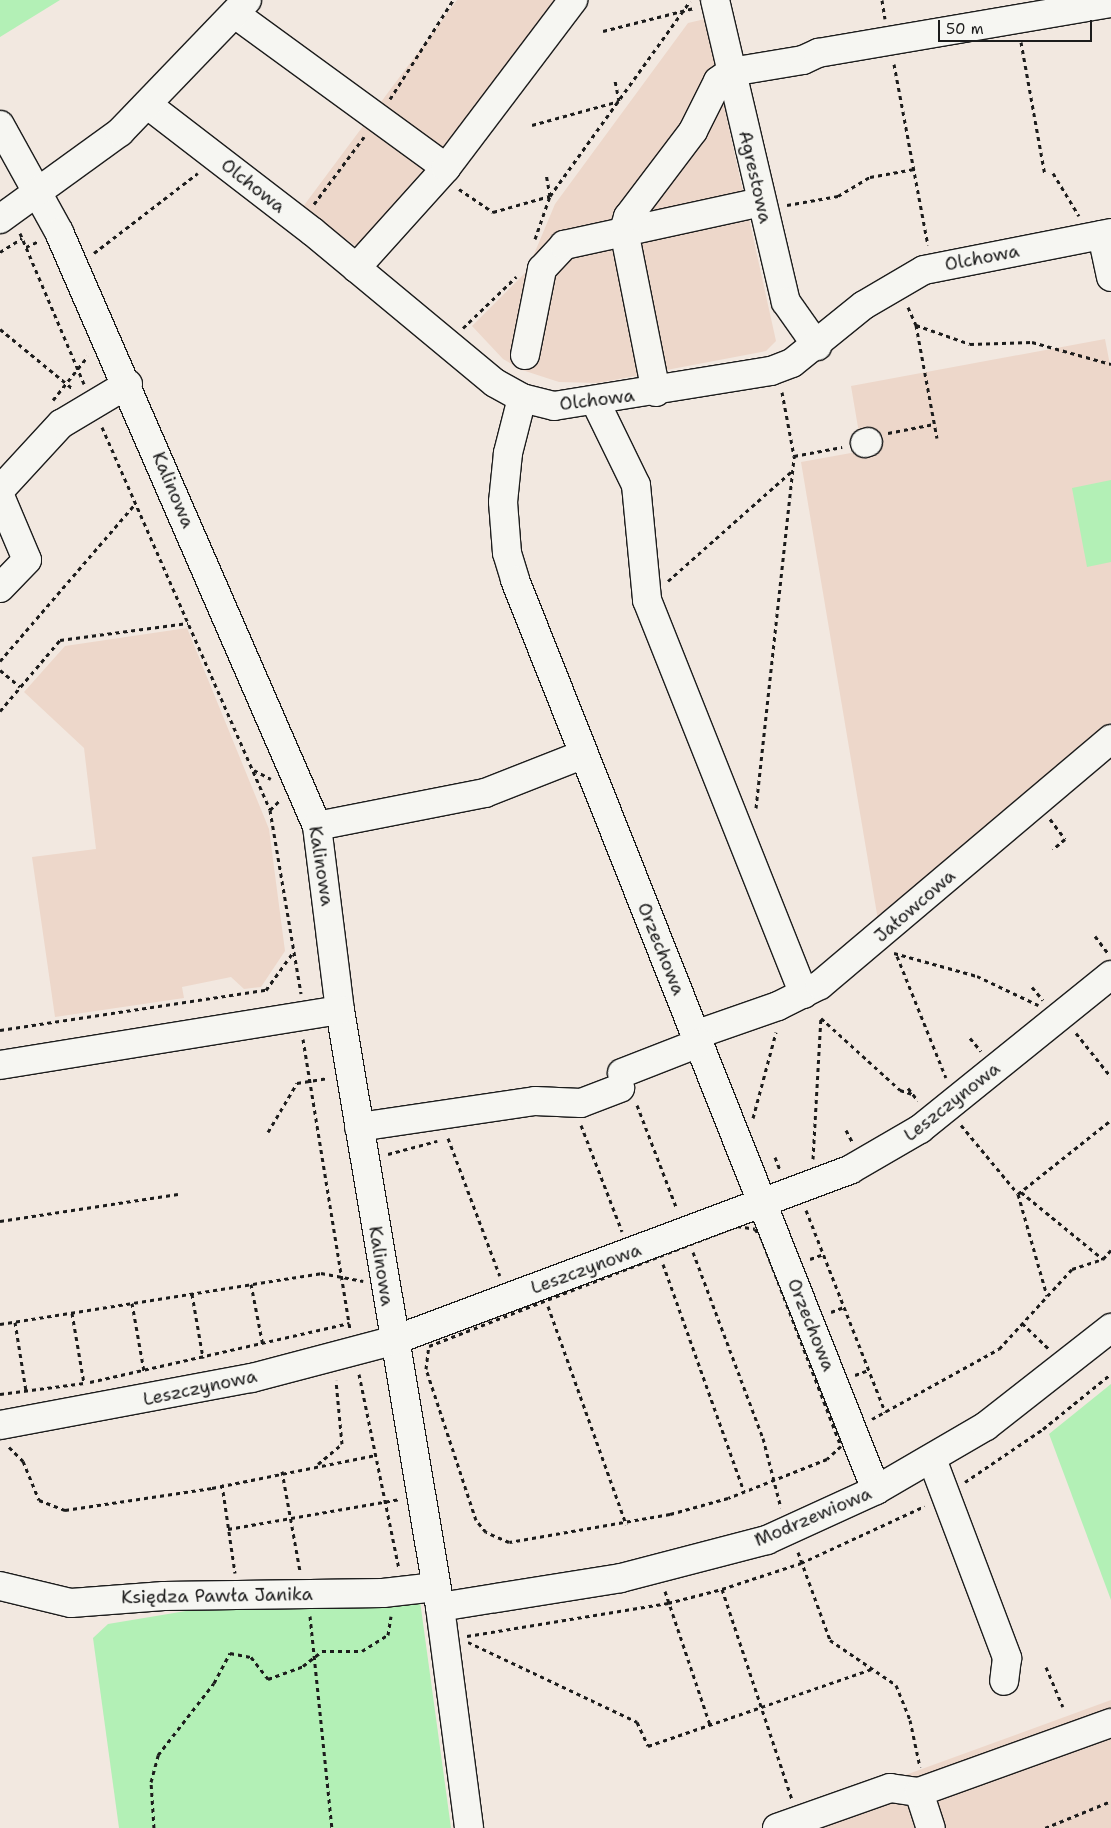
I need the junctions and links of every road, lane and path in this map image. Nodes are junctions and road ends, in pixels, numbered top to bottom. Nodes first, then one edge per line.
1 (573, 0) edge
2 (691, 0) edge
3 (1111, 3) edge
4 (708, 4) edge
5 (241, 7) edge
6 (685, 11) junction
7 (1017, 19) junction
8 (603, 31) dead end
9 (892, 54) dead end
10 (731, 72) junction
11 (615, 80) dead end
12 (619, 101) junction
13 (148, 106) junction
14 (0, 125) edge
15 (532, 125) dead end
16 (206, 166) dead end
17 (914, 170) junction
18 (1053, 173) dead end
19 (546, 174) dead end
20 (1045, 175) dead end
21 (451, 177) junction
22 (40, 192) junction
23 (550, 196) junction
24 (772, 204) junction
25 (8, 222) edge
26 (624, 230) junction
27 (1099, 230) edge
28 (22, 238) junction
29 (533, 248) dead end
30 (0, 252) edge
31 (930, 255) dead end
32 (85, 259) dead end
33 (356, 268) junction
34 (521, 272) dead end
35 (1111, 276) edge
36 (904, 301) dead end
37 (916, 325) junction
38 (0, 329) edge
39 (105, 334) junction
40 (455, 336) dead end
41 (817, 346) junction
42 (525, 355) dead end
43 (1111, 364) edge
44 (78, 370) junction
45 (128, 384) junction
46 (66, 385) junction
47 (782, 391) dead end
48 (656, 392) junction
49 (522, 398) junction
50 (92, 403) junction
51 (596, 403) junction
52 (48, 405) dead end
53 (934, 424) junction
54 (937, 438) dead end
55 (794, 456) junction
56 (792, 471) junction
57 (0, 490) edge
58 (0, 496) edge
59 (136, 504) junction
60 (0, 588) edge
61 (647, 600) junction
62 (188, 623) junction
63 (0, 661) edge
64 (0, 670) edge
65 (20, 687) junction
66 (0, 711) edge
67 (1111, 739) edge
68 (584, 754) junction
69 (756, 811) dead end
70 (1048, 817) dead end
71 (317, 826) junction
72 (1053, 848) dead end
73 (1094, 936) dead end
74 (876, 940) junction
75 (294, 951) junction
76 (897, 955) junction
77 (1111, 965) edge
78 (1032, 987) dead end
79 (804, 994) junction
80 (340, 1010) junction
81 (1054, 1012) junction
82 (300, 1017) junction
83 (821, 1017) junction
84 (778, 1025) dead end
85 (0, 1030) edge
86 (970, 1038) dead end
87 (697, 1039) junction
88 (987, 1058) dead end
89 (0, 1066) edge
90 (1111, 1077) edge
91 (327, 1078) dead end
92 (309, 1081) junction
93 (626, 1087) junction
94 (908, 1088) dead end
95 (948, 1089) dead end
96 (912, 1094) junction
97 (924, 1108) dead end
98 (577, 1115) dead end
99 (954, 1116) dead end
100 (1111, 1120) edge
101 (751, 1124) dead end
102 (359, 1127) junction
103 (268, 1132) dead end
104 (448, 1138) dead end
105 (812, 1164) dead end
106 (1020, 1193) junction
107 (178, 1194) dead end
108 (802, 1200) dead end
109 (762, 1203) junction
110 (678, 1211) dead end
111 (0, 1221) edge
112 (626, 1241) dead end
113 (690, 1244) junction
114 (1111, 1250) edge
115 (660, 1256) junction
116 (1103, 1259) junction
117 (501, 1276) dead end
118 (342, 1277) junction
119 (374, 1282) dead end
120 (251, 1284) junction
121 (192, 1294) junction
122 (1048, 1296) junction
123 (545, 1299) junction
124 (132, 1303) junction
125 (72, 1313) junction
126 (15, 1322) junction
127 (349, 1323) junction
128 (1022, 1323) junction
129 (0, 1324) edge
130 (1111, 1328) edge
131 (352, 1340) dead end
132 (1040, 1340) dead end
133 (392, 1341) junction
134 (263, 1346) junction
135 (203, 1358) junction
136 (357, 1364) dead end
137 (333, 1369) dead end
138 (144, 1371) junction
139 (1111, 1374) edge
140 (84, 1383) junction
141 (26, 1391) junction
142 (0, 1394) edge
143 (885, 1412) junction
144 (862, 1424) dead end
145 (2, 1434) edge
146 (376, 1455) junction
147 (932, 1459) junction
148 (315, 1465) junction
149 (282, 1471) junction
150 (771, 1481) junction
151 (222, 1484) junction
152 (962, 1484) dead end
153 (876, 1490) junction
154 (744, 1492) junction
155 (420, 1495) junction
156 (385, 1501) junction
157 (784, 1514) dead end
158 (291, 1518) junction
159 (626, 1524) junction
160 (228, 1529) junction
161 (794, 1542) dead end
162 (658, 1568) junction
163 (301, 1576) dead end
164 (0, 1586) edge
165 (722, 1589) dead end
166 (397, 1592) junction
167 (239, 1595) junction
168 (439, 1608) junction
169 (310, 1611) dead end
170 (314, 1658) junction
171 (1046, 1667) dead end
172 (872, 1669) junction
173 (1004, 1681) dead end
174 (1063, 1707) dead end
175 (761, 1708) junction
176 (1111, 1723) edge
177 (710, 1725) junction
178 (919, 1792) junction
179 (1111, 1801) edge
180 (788, 1824) edge
181 (154, 1828) edge
182 (332, 1828) edge
183 (469, 1828) edge
184 (931, 1828) edge
185 (1045, 1828) edge

1 - 21 street
2 - 6 path
3 - 7 street
4 - 6 path
4 - 10 street, Agrestowa
5 - 13 street
5 - 21 street
6 - 8 path
6 - 12 path
7 - 10 street
7 - 20 path
9 - 17 path
10 - 24 street, Agrestowa
10 - 26 street
11 - 12 path
12 - 15 path
12 - 23 path
13 - 22 street
13 - 33 street, Olchowa
14 - 22 street, Kalinowa
16 - 32 path
17 - 24 path
17 - 31 path
18 - 27 path
19 - 23 path
21 - 23 path
21 - 33 street
22 - 25 street
22 - 39 street, Kalinowa
23 - 29 path
24 - 26 street
24 - 41 street, Agrestowa
25 - 28 path
26 - 42 street
26 - 48 street
27 - 35 street
27 - 41 street, Olchowa
28 - 30 path
28 - 44 path
33 - 49 street, Olchowa
34 - 40 path
36 - 37 path
37 - 43 path
37 - 53 path
38 - 46 path
39 - 44 path
39 - 45 street, Kalinowa
41 - 48 street, Olchowa
44 - 46 path
44 - 50 path
45 - 50 street
45 - 71 street, Kalinowa
46 - 50 path
46 - 52 path
47 - 55 path
48 - 51 street, Olchowa
49 - 51 street, Olchowa
49 - 68 street, Orzechowa
50 - 57 street
50 - 59 path
51 - 61 street
53 - 54 path
53 - 55 path
55 - 56 path
56 - 61 path
56 - 69 path
58 - 60 street
59 - 62 path
59 - 63 path
61 - 79 street
62 - 65 path
62 - 75 path
64 - 65 path
65 - 66 path
67 - 74 street, Jałowcowa
68 - 71 street
68 - 87 street, Orzechowa
70 - 72 path
71 - 80 street, Kalinowa
73 - 77 path
74 - 76 path
74 - 79 street, Jałowcowa
75 - 82 path
75 - 85 path
76 - 81 path
76 - 95 path
77 - 81 street, Leszczynowa
78 - 81 path
79 - 83 path
79 - 87 street, Jałowcowa
80 - 82 street
80 - 102 street, Kalinowa
81 - 90 path
81 - 109 street, Leszczynowa
82 - 89 street
82 - 92 path
83 - 96 path
83 - 105 path
84 - 101 path
86 - 88 path
87 - 93 street, Jałowcowa
87 - 109 street, Orzechowa
91 - 92 path
92 - 103 path
92 - 118 path
93 - 102 street, Jałowcowa
93 - 110 path
94 - 96 path
96 - 97 path
98 - 112 path
99 - 106 path
100 - 106 path
102 - 133 street, Kalinowa
104 - 117 path
106 - 116 path
106 - 122 path
107 - 111 path
108 - 143 path
109 - 133 street, Leszczynowa
109 - 153 street, Orzechowa
113 - 115 path
113 - 150 path
113 - 150 path
114 - 116 path
115 - 123 path
115 - 154 path
116 - 122 path
118 - 119 path
118 - 120 path
118 - 127 path
120 - 121 path
120 - 134 path
121 - 124 path
121 - 135 path
122 - 128 path
123 - 159 path
123 - 159 path
124 - 125 path
124 - 138 path
125 - 126 path
125 - 140 path
126 - 129 path
126 - 141 path
127 - 131 path
127 - 134 path
128 - 132 path
128 - 143 path
130 - 147 street, Modrzewiowa
133 - 145 street, Leszczynowa
133 - 155 street, Kalinowa
134 - 135 path
135 - 138 path
136 - 146 path
137 - 148 path
138 - 140 path
139 - 152 path
140 - 141 path
141 - 142 path
143 - 144 path
145 - 151 path
146 - 148 path
146 - 156 path
147 - 153 street, Modrzewiowa
147 - 173 street
148 - 149 path
149 - 151 path
149 - 158 path
150 - 154 path
150 - 157 path
151 - 160 path
153 - 162 street, Modrzewiowa
154 - 159 path
155 - 156 path
155 - 168 street, Kalinowa
156 - 158 path
156 - 166 path
158 - 160 path
158 - 163 path
160 - 167 path
161 - 172 path
162 - 168 street, Modrzewiowa
162 - 177 path
164 - 167 street, Księdza Pawła Janika
165 - 175 path
166 - 167 street, Księdza Pawła Janika
166 - 168 street, Księdza Pawła Janika
166 - 170 path
168 - 177 path
168 - 183 street, Kalinowa
169 - 170 path
170 - 181 path
170 - 182 path
171 - 174 path
172 - 175 path
172 - 178 path
175 - 177 path
175 - 180 path
176 - 178 street
178 - 180 street
178 - 184 street
179 - 185 path

